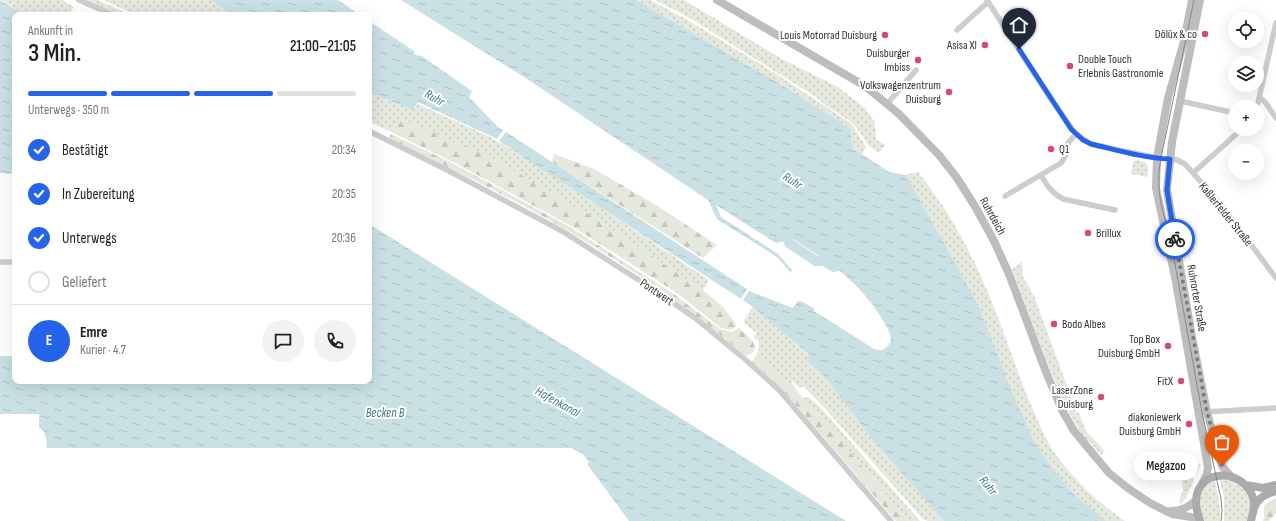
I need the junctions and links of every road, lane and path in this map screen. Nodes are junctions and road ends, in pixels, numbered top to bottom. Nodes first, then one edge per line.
1 (79, 0) edge
2 (717, 0) edge
3 (1192, 0) edge
4 (1200, 0) edge
5 (988, 1) edge
6 (106, 12) edge
7 (1276, 23) edge
8 (957, 30) dead end
9 (916, 70) dead end
10 (1260, 98) joint
11 (1180, 101) junction
12 (887, 104) junction
13 (1228, 111) edge
14 (1276, 118) edge
15 (372, 132) edge
16 (1076, 134) junction
17 (1234, 136) edge
18 (1157, 158) junction
19 (1170, 159) junction
20 (1193, 173) junction
21 (1041, 175) junction
22 (1005, 196) dead end
23 (1115, 210) dead end
24 (0, 262) edge
25 (12, 262) edge
26 (1276, 278) edge
27 (1276, 408) edge
28 (1203, 412) junction
29 (1232, 477) junction
30 (1202, 484) junction
31 (1246, 485) junction
32 (1276, 485) edge
33 (1276, 491) edge
34 (1195, 501) junction
35 (1254, 508) junction
36 (1166, 511) junction
37 (891, 521) edge
38 (1199, 521) edge
39 (1251, 521) edge

1 - 6 street
2 - 12 main road, Ruhrdeich
3 - 18 main road, Ruhrorter Straße
4 - 11 main road, Ruhrorter Straße
5 - 8 street
5 - 16 street
7 - 10 street
9 - 12 street
10 - 14 street
11 - 13 street
11 - 19 main road, Ruhrorter Straße
12 - 36 main road, Ruhrdeich
15 - 37 street, Pontwert
16 - 18 street
16 - 21 street
17 - 20 street
18 - 19 main road
18 - 28 main road, Ruhrorter Straße
19 - 20 street, Kaßlerfelder Straße
19 - 28 main road, Ruhrorter Straße
20 - 26 street, Kaßlerfelder Straße
21 - 22 street
21 - 23 street
24 - 25 street
27 - 28 street
28 - 29 main road, Ruhrorter Straße
28 - 30 main road, Ruhrorter Straße
29 - 30 main road
29 - 31 main road, Ruhrorter Straße
30 - 34 main road, Ruhrorter Straße
31 - 32 main road
31 - 35 main road
33 - 35 main road
34 - 36 main road
34 - 38 main road
35 - 39 main road
36 - 38 main road, Ruhrdeich

